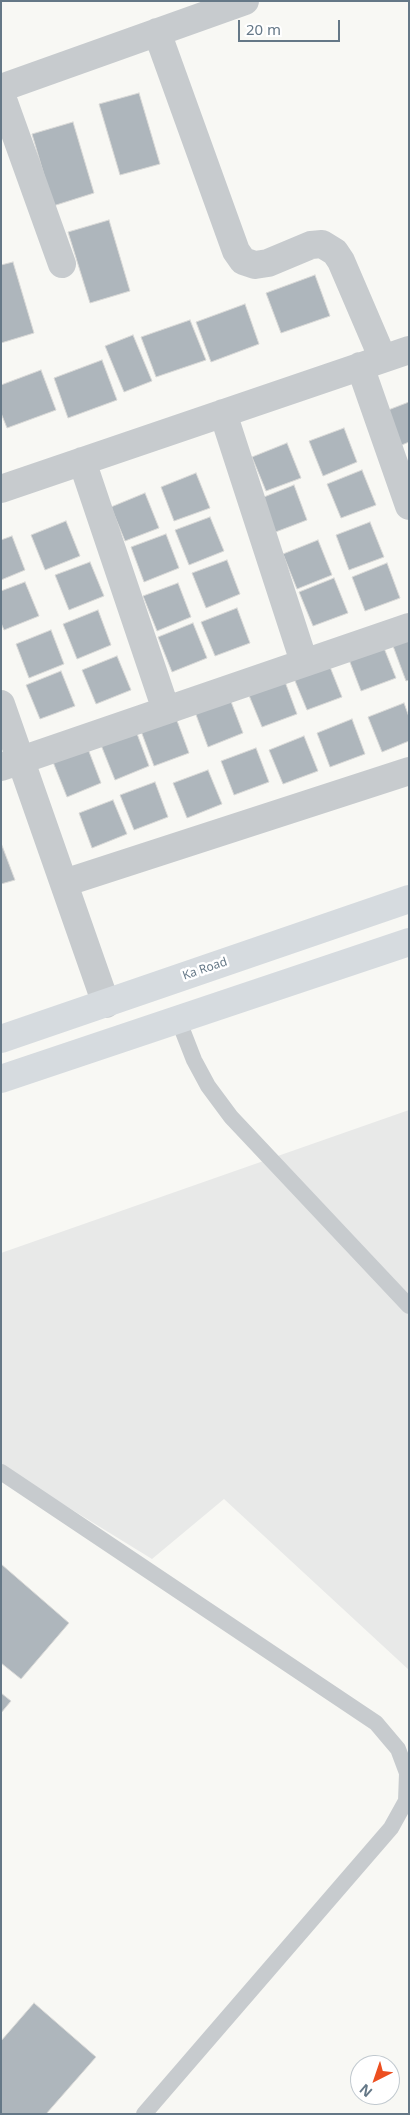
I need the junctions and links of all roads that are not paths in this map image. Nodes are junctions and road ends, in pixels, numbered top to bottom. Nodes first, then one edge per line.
1 (245, 1) edge
2 (157, 32) junction
3 (1, 88) edge
4 (1, 94) edge
5 (62, 264) dead end
6 (409, 350) edge
7 (371, 362) junction
8 (223, 413) junction
9 (82, 462) junction
10 (1, 489) edge
11 (409, 506) edge
12 (409, 626) edge
13 (304, 662) junction
14 (1, 704) edge
15 (166, 710) junction
16 (11, 763) edge
17 (409, 771) edge
18 (64, 882) junction
19 (409, 899) edge
20 (409, 942) edge
21 (106, 1004) junction
22 (178, 1020) junction
23 (1, 1039) edge
24 (1, 1079) edge
25 (409, 1306) edge
26 (1, 1472) edge
27 (144, 2114) edge

1 - 2 street
2 - 3 street
2 - 7 street
4 - 5 street
6 - 7 street
7 - 8 street
7 - 11 street
8 - 9 street
8 - 13 street
9 - 10 street
9 - 15 street
12 - 13 street
13 - 15 street
14 - 16 street
15 - 16 street
16 - 18 street
17 - 18 street
18 - 21 street
19 - 21 main road, Ka Road
20 - 22 main road
21 - 23 main road, Ka Road
22 - 24 main road
22 - 25 lane
26 - 27 lane

